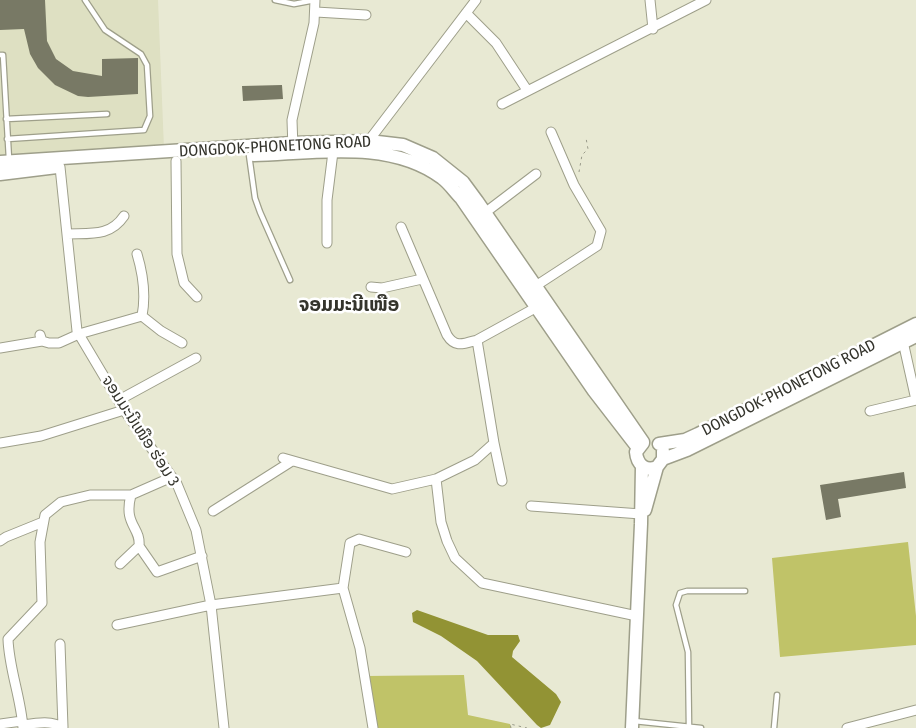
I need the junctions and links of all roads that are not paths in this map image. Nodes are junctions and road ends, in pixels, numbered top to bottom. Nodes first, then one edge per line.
1 (85, 0) edge
2 (275, 0) edge
3 (315, 0) edge
4 (476, 0) edge
5 (650, 0) edge
6 (706, 0) edge
7 (316, 12) junction
8 (466, 13) junction
9 (366, 15) dead end
10 (653, 29) junction
11 (0, 55) edge
12 (527, 90) junction
13 (502, 104) dead end
14 (106, 114) dead end
15 (6, 119) junction
16 (0, 131) edge
17 (6, 131) junction
18 (550, 132) dead end
19 (7, 139) junction
20 (369, 141) junction
21 (293, 149) junction
22 (333, 152) junction
23 (362, 153) junction
24 (249, 155) junction
25 (176, 161) junction
26 (60, 167) junction
27 (5, 168) edge
28 (536, 174) dead end
29 (486, 212) junction
30 (124, 216) dead end
31 (401, 227) dead end
32 (67, 234) junction
33 (327, 243) dead end
34 (137, 254) dead end
35 (422, 279) junction
36 (290, 280) dead end
37 (371, 287) dead end
38 (532, 289) junction
39 (196, 297) dead end
40 (537, 307) junction
41 (142, 316) junction
42 (916, 324) edge
43 (78, 334) junction
44 (916, 336) edge
45 (902, 337) junction
46 (477, 340) junction
47 (182, 343) dead end
48 (0, 348) edge
49 (196, 358) dead end
50 (119, 400) junction
51 (916, 400) edge
52 (124, 410) junction
53 (870, 411) dead end
54 (0, 443) edge
55 (494, 443) junction
56 (659, 444) junction
57 (641, 445) junction
58 (660, 463) junction
59 (642, 466) junction
60 (172, 477) junction
61 (436, 478) junction
62 (502, 481) dead end
63 (131, 495) junction
64 (531, 506) dead end
65 (213, 511) dead end
66 (641, 519) junction
67 (44, 522) junction
68 (0, 541) edge
69 (139, 546) junction
70 (406, 552) dead end
71 (202, 556) junction
72 (120, 564) dead end
73 (343, 588) junction
74 (746, 591) dead end
75 (211, 604) junction
76 (637, 616) junction
77 (117, 625) dead end
78 (4, 638) edge
79 (60, 644) dead end
80 (777, 695) dead end
81 (916, 710) edge
82 (0, 724) edge
83 (23, 724) edge
84 (632, 724) edge
85 (63, 727) edge
86 (689, 727) junction
87 (224, 728) edge
88 (373, 728) edge
89 (701, 728) edge
90 (774, 728) edge
91 (847, 728) edge

1 - 19 lane
2 - 3 lane
3 - 7 street
4 - 8 street
5 - 10 street
6 - 10 street
7 - 9 street
7 - 21 street
8 - 12 street
8 - 20 street
10 - 12 street
11 - 15 lane
12 - 13 street
14 - 15 lane
15 - 17 lane
16 - 17 lane
17 - 19 lane
18 - 38 street
19 - 27 lane
20 - 21 main road, DONGDOK-PHONETONG ROAD
20 - 23 street
20 - 29 main road, DONGDOK-PHONETONG ROAD
21 - 22 main road, DONGDOK-PHONETONG ROAD
21 - 24 main road, DONGDOK-PHONETONG ROAD
21 - 27 main road, DONGDOK-PHONETONG ROAD
22 - 23 main road, DONGDOK-PHONETONG ROAD
22 - 33 street
23 - 38 main road, DONGDOK-PHONETONG ROAD
24 - 25 main road, DONGDOK-PHONETONG ROAD
24 - 36 lane
25 - 26 main road, DONGDOK-PHONETONG ROAD
25 - 39 street
26 - 27 main road, DONGDOK-PHONETONG ROAD
26 - 32 street, ຈອມມະນີເໜືອ ຮ່ອມ 3
28 - 29 street
29 - 38 main road, DONGDOK-PHONETONG ROAD
30 - 32 street
31 - 35 street
32 - 43 street, ຈອມມະນີເໜືອ ຮ່ອມ 3
34 - 41 street
35 - 37 street
35 - 46 street
38 - 40 main road, DONGDOK-PHONETONG ROAD
38 - 57 main road, DONGDOK-PHONETONG ROAD
40 - 46 street
40 - 57 main road, DONGDOK-PHONETONG ROAD
41 - 43 street
41 - 47 street
42 - 45 main road, DONGDOK-PHONETONG ROAD
43 - 48 street
43 - 50 street, ຈອມມະນີເໜືອ ຮ່ອມ 3
44 - 45 main road, DONGDOK-PHONETONG ROAD
45 - 51 street
45 - 56 main road, DONGDOK-PHONETONG ROAD
45 - 58 main road, DONGDOK-PHONETONG ROAD
46 - 55 street
49 - 50 street
50 - 52 street, ຈອມມະນີເໜືອ ຮ່ອມ 3
51 - 53 street
52 - 54 street
52 - 60 street, ຈອມມະນີເໜືອ ຮ່ອມ 3
55 - 61 street
55 - 62 street
56 - 57 main road, DONGDOK-PHONETONG ROAD
56 - 58 main road
57 - 59 main road, DONGDOK-PHONETONG ROAD
58 - 59 main road, DONGDOK-PHONETONG ROAD
58 - 66 main road
59 - 66 main road
60 - 63 street
60 - 71 street, ຈອມມະນີເໜືອ ຮ່ອມ 3
61 - 65 street
61 - 76 street
63 - 67 street
63 - 69 street
64 - 66 street
66 - 76 main road
67 - 68 street
67 - 78 street
69 - 71 street
69 - 72 street
70 - 73 street
71 - 75 street, ຈອມມະນີເໜືອ ຮ່ອມ 3
73 - 75 street
73 - 88 street
74 - 86 lane
75 - 77 street
75 - 87 street, ຈອມມະນີເໜືອ ຮ່ອມ 3
76 - 84 main road
78 - 83 street
79 - 85 street
80 - 90 lane
81 - 91 street
82 - 83 street
83 - 85 street
84 - 86 lane
86 - 89 lane

